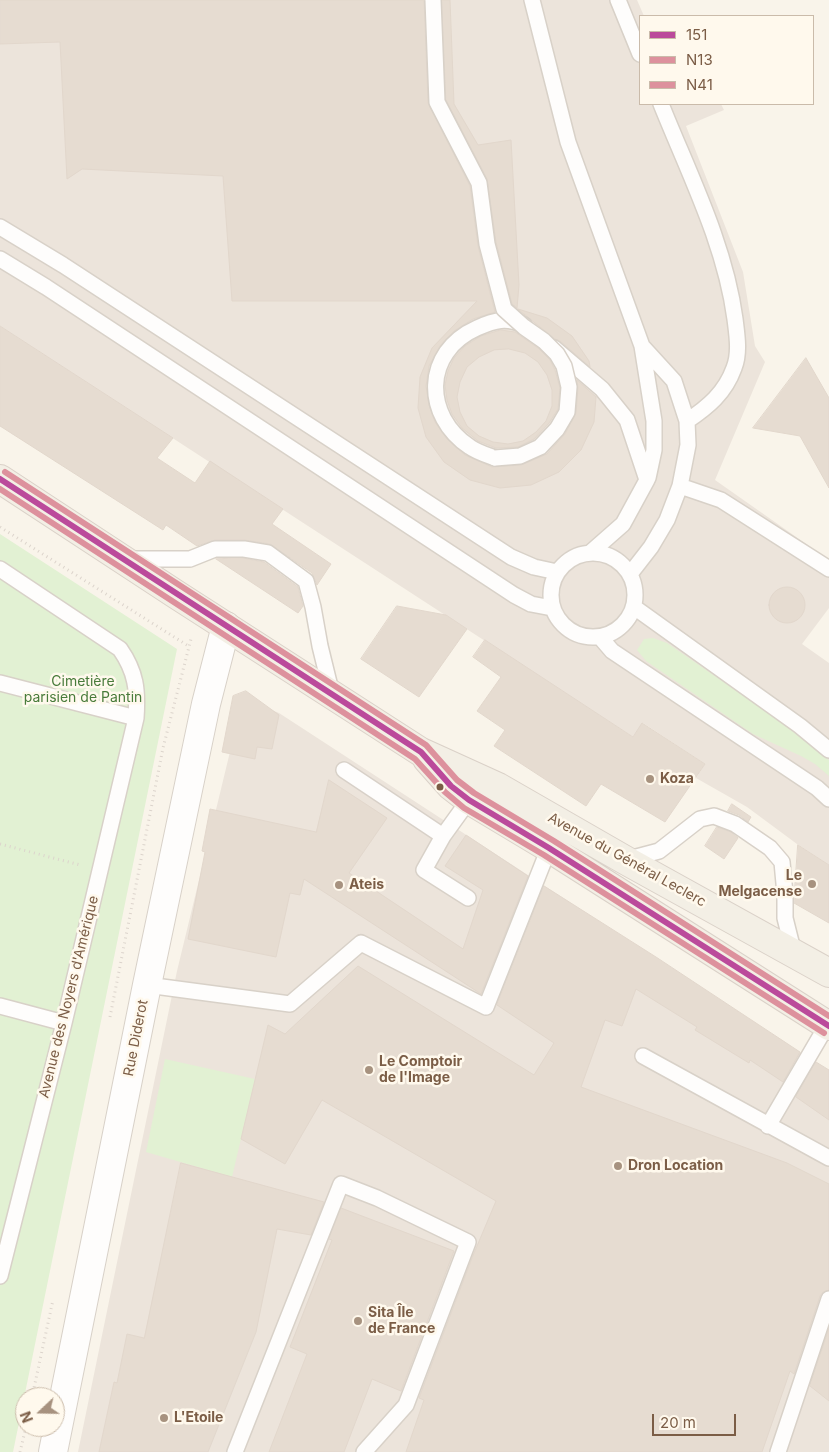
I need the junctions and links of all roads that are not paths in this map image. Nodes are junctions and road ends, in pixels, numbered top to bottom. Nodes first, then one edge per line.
1 (434, 0) edge
2 (532, 0) edge
3 (618, 0) edge
4 (639, 52) edge
5 (661, 105) edge
6 (0, 227) edge
7 (0, 259) edge
8 (642, 346) junction
9 (687, 421) junction
10 (0, 478) edge
11 (647, 480) junction
12 (680, 486) junction
13 (590, 553) junction
14 (124, 559) junction
15 (0, 569) edge
16 (829, 569) edge
17 (557, 572) junction
18 (630, 574) junction
19 (634, 607) junction
20 (552, 608) junction
21 (226, 626) junction
22 (600, 637) junction
23 (0, 683) edge
24 (332, 695) junction
25 (136, 718) junction
26 (829, 750) edge
27 (421, 752) junction
28 (344, 770) dead end
29 (829, 799) edge
30 (469, 800) junction
31 (443, 836) junction
32 (549, 848) junction
33 (625, 860) junction
34 (468, 898) dead end
35 (794, 954) junction
36 (829, 973) edge
37 (147, 985) junction
38 (0, 1006) edge
39 (64, 1022) junction
40 (828, 1025) edge
41 (643, 1056) dead end
42 (768, 1126) junction
43 (829, 1158) edge
44 (0, 1276) edge
45 (829, 1299) edge
46 (53, 1452) edge
47 (235, 1452) edge
48 (364, 1452) edge
49 (778, 1452) edge

1 - 11 lane, bridge
2 - 8 lane
3 - 4 lane
5 - 9 lane
6 - 17 lane
7 - 20 lane
8 - 9 lane
8 - 11 lane
9 - 12 lane
10 - 14 main road, Avenue du Général Leclerc
11 - 13 lane
12 - 16 lane
12 - 18 lane
13 - 17 lane
13 - 18 lane
14 - 21 main road, Avenue du Général Leclerc
14 - 24 lane
15 - 25 lane, Avenue des Noyers d'Amérique
17 - 20 lane
18 - 19 lane
19 - 22 lane
19 - 26 lane
20 - 22 lane
21 - 24 main road, Avenue du Général Leclerc
21 - 37 street, Rue Diderot
22 - 29 lane
23 - 25 lane
24 - 27 main road, Avenue du Général Leclerc
25 - 39 lane, Avenue des Noyers d'Amérique
27 - 30 main road, Avenue du Général Leclerc
27 - 33 main road, Avenue du Général Leclerc
28 - 31 lane
30 - 31 lane
30 - 32 main road, Avenue du Général Leclerc
31 - 34 lane
32 - 37 lane
32 - 40 main road, Avenue du Général Leclerc
33 - 35 main road, Avenue du Général Leclerc
33 - 35 lane
35 - 36 main road, Avenue du Général Leclerc
37 - 46 street, Rue Diderot
38 - 39 lane
39 - 44 lane, Avenue des Noyers d'Amérique
40 - 42 lane
41 - 42 lane
42 - 43 lane
45 - 49 lane
47 - 48 lane

